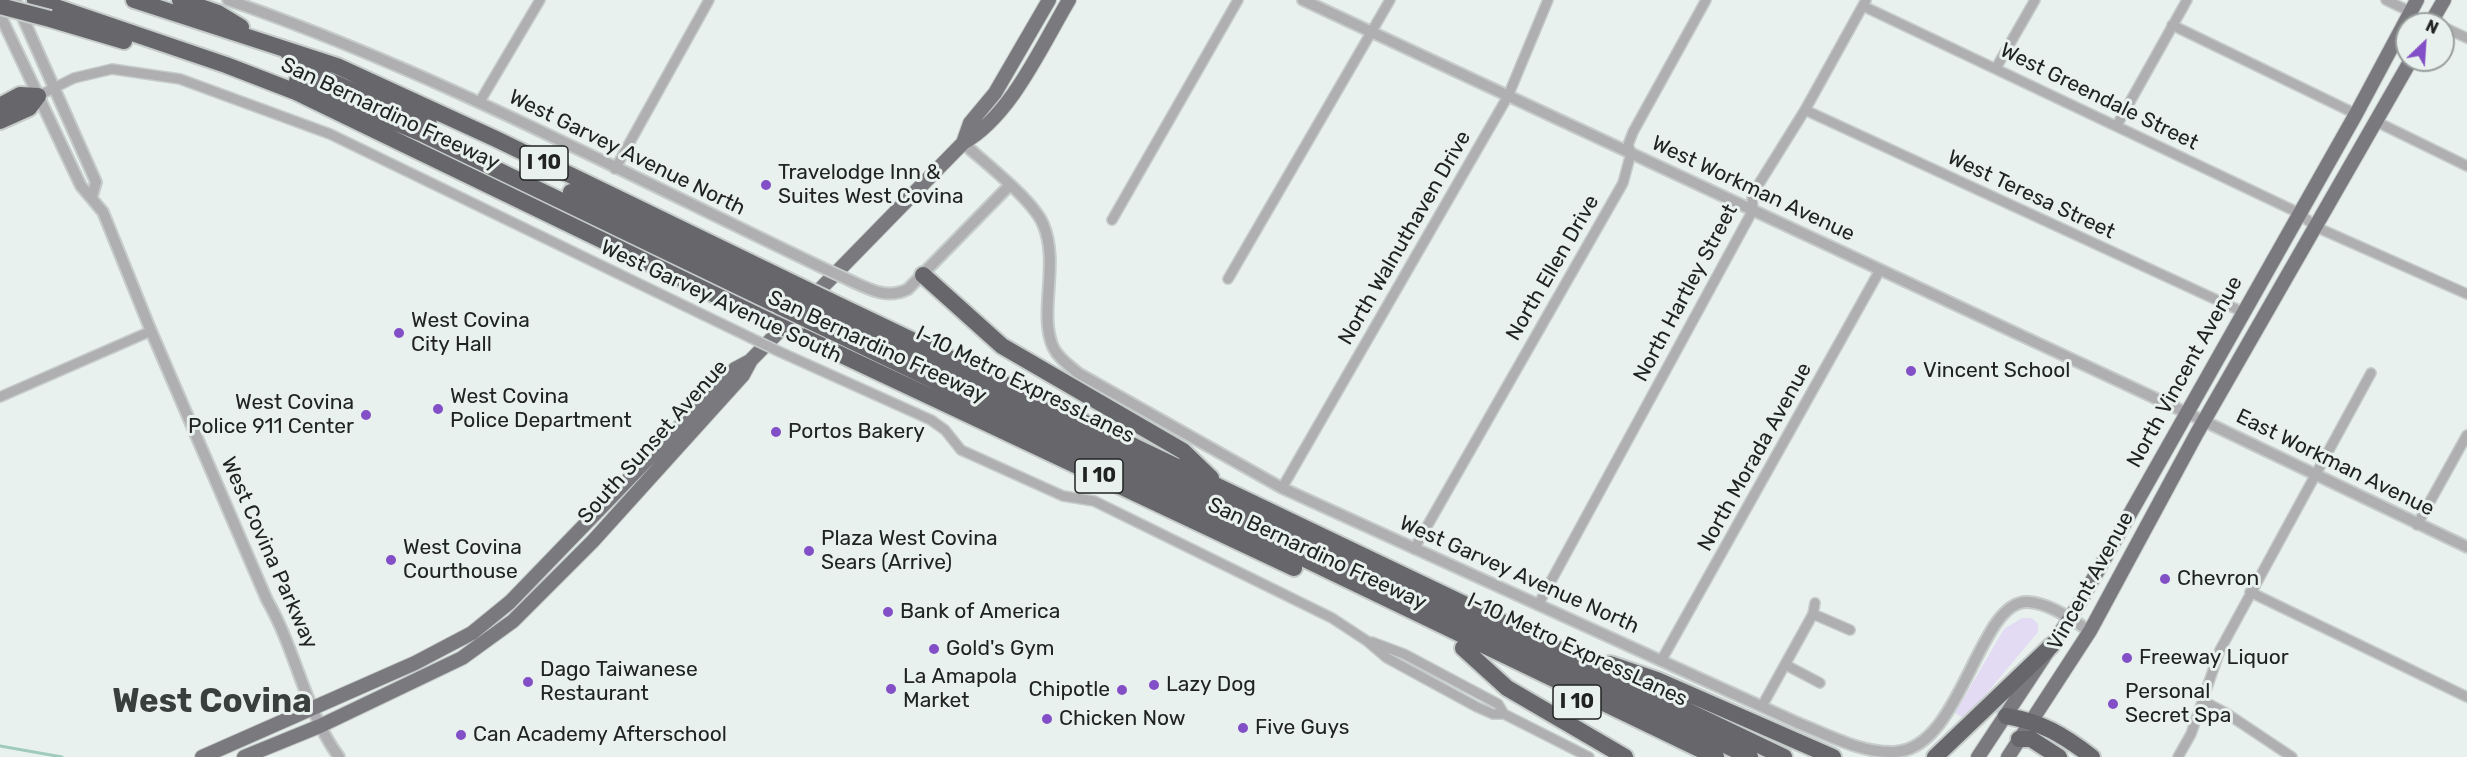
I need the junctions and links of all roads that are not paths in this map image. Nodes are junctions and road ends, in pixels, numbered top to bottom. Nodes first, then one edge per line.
1 (15, 0) edge
2 (134, 0) edge
3 (180, 0) edge
4 (228, 0) edge
5 (540, 0) edge
6 (710, 0) edge
7 (1049, 0) edge
8 (1069, 0) edge
9 (1238, 0) edge
10 (1303, 0) edge
11 (1390, 0) edge
12 (1548, 0) edge
13 (1707, 0) edge
14 (2035, 0) edge
15 (2187, 0) edge
16 (2386, 0) edge
17 (39, 1) edge
18 (1865, 3) edge
19 (0, 6) edge
20 (2414, 6) edge
21 (0, 15) edge
22 (2172, 25) junction
23 (1372, 32) junction
24 (262, 40) junction
25 (226, 64) junction
26 (1996, 68) junction
27 (2404, 72) edge
28 (266, 80) junction
29 (53, 88) junction
30 (38, 96) junction
31 (1508, 96) junction
32 (479, 103) junction
33 (0, 106) edge
34 (1805, 110) junction
35 (2356, 114) junction
36 (0, 121) edge
37 (2377, 122) junction
38 (2117, 125) junction
39 (963, 143) junction
40 (1631, 153) junction
41 (2467, 166) edge
42 (615, 169) junction
43 (1009, 186) junction
44 (92, 196) junction
45 (1753, 210) junction
46 (2299, 213) junction
47 (1112, 220) dead end
48 (2316, 227) junction
49 (1881, 270) junction
50 (923, 275) junction
51 (1228, 279) dead end
52 (2467, 294) edge
53 (789, 296) junction
54 (813, 311) junction
55 (2242, 312) junction
56 (151, 331) junction
57 (752, 360) junction
58 (2371, 373) dead end
59 (0, 397) edge
60 (2187, 413) junction
61 (2204, 421) junction
62 (2467, 435) edge
63 (2315, 476) junction
64 (1282, 488) junction
65 (1222, 489) junction
66 (2417, 525) junction
67 (2467, 547) edge
68 (1414, 549) junction
69 (2250, 592) junction
70 (1815, 603) dead end
71 (1538, 605) junction
72 (1813, 614) junction
73 (2070, 619) junction
74 (1850, 630) dead end
75 (2090, 631) junction
76 (1536, 640) junction
77 (2052, 645) junction
78 (1463, 648) junction
79 (1661, 661) junction
80 (1786, 665) junction
81 (1820, 683) dead end
82 (2467, 697) edge
83 (2203, 701) junction
84 (1762, 706) junction
85 (314, 708) junction
86 (2006, 716) junction
87 (2033, 720) junction
88 (320, 726) junction
89 (2019, 739) junction
90 (206, 755) edge
91 (244, 757) edge
92 (339, 757) edge
93 (1589, 757) edge
94 (1625, 757) edge
95 (1692, 757) edge
96 (1716, 757) edge
97 (1750, 757) edge
98 (1784, 757) edge
99 (1833, 757) edge
100 (1935, 757) edge
101 (1978, 757) edge
102 (2008, 757) edge
103 (2059, 757) edge
104 (2092, 757) edge
105 (2178, 757) edge
106 (2292, 757) edge

1 - 29 street, West Covina Parkway
2 - 24 highway, San Bernardino Freeway / I 10
3 - 24 highway
4 - 32 street, West Garvey Avenue North
5 - 32 street
6 - 42 street
7 - 39 main road
8 - 39 main road
9 - 47 street
10 - 23 street, West Workman Avenue
11 - 23 street
12 - 31 street, North Walnuthaven Drive
13 - 40 street, North Ellen Drive
14 - 26 street
15 - 22 street
16 - 20 street
17 - 25 highway, San Bernardino Freeway / I 10
18 - 26 street, West Greendale Street
18 - 34 street, North Hartley Street
19 - 25 highway, bridge
20 - 35 main road, North Vincent Avenue
21 - 30 street
22 - 35 street
22 - 38 street
23 - 31 street, West Workman Avenue
23 - 51 street
24 - 53 highway, San Bernardino Freeway / I 10
25 - 28 highway, San Bernardino Freeway / I 10
26 - 38 street, West Greendale Street
27 - 37 main road, North Vincent Avenue
28 - 53 highway, I-10 Metro ExpressLanes
28 - 78 highway, San Bernardino Freeway / I 10, bridge
29 - 30 street, West Garvey Avenue South
29 - 44 street, West Covina Parkway
29 - 93 street, West Garvey Avenue South, bridge
30 - 33 highway
30 - 36 highway
30 - 44 street
31 - 40 street, West Workman Avenue
31 - 64 street, North Walnuthaven Drive
32 - 42 street, West Garvey Avenue North
34 - 45 street, North Hartley Street
34 - 55 street, West Teresa Street
35 - 46 main road, North Vincent Avenue
37 - 41 street
37 - 48 main road, North Vincent Avenue
38 - 46 street, West Greendale Street
39 - 43 street, West Garvey Avenue North
39 - 54 main road
40 - 45 street, West Workman Avenue
40 - 68 street, North Ellen Drive
42 - 50 street, West Garvey Avenue North, bridge
43 - 50 street, West Garvey Avenue North
43 - 64 street, West Garvey Avenue North
44 - 56 street, West Covina Parkway
45 - 49 street, West Workman Avenue
45 - 71 street, North Hartley Street
46 - 48 street, West Greendale Street
46 - 55 main road, North Vincent Avenue
48 - 52 street, West Greendale Street
48 - 61 main road, North Vincent Avenue
49 - 60 street, West Workman Avenue
49 - 79 street, North Morada Avenue
50 - 65 highway
53 - 54 highway, San Bernardino Freeway / I 10, bridge
53 - 54 highway, I-10 Metro ExpressLanes, bridge
54 - 57 main road
54 - 65 highway, San Bernardino Freeway / I 10
54 - 96 highway, I-10 Metro ExpressLanes
54 - 97 highway, I-10 Metro ExpressLanes
55 - 60 main road, North Vincent Avenue
56 - 59 street
56 - 85 street, West Covina Parkway
57 - 85 main road, South Sunset Avenue
57 - 88 main road, South Sunset Avenue
58 - 63 street
60 - 61 street, East Workman Avenue
60 - 73 main road, North Vincent Avenue
61 - 63 street, East Workman Avenue
61 - 75 main road, Vincent Avenue
62 - 66 street
63 - 66 street, East Workman Avenue
63 - 69 street
64 - 68 street, West Garvey Avenue North
65 - 76 highway, San Bernardino Freeway / I 10
66 - 67 street, East Workman Avenue
68 - 71 street, West Garvey Avenue North
69 - 82 street
69 - 83 street
70 - 72 street
71 - 79 street, West Garvey Avenue North
72 - 74 street
72 - 80 street
73 - 75 street, West Garvey Avenue North
73 - 77 main road, North Vincent Avenue
73 - 84 street, West Garvey Avenue North
75 - 87 main road, Vincent Avenue
76 - 98 highway, San Bernardino Freeway / I 10
76 - 99 highway
77 - 86 main road, North Vincent Avenue
77 - 100 highway
78 - 94 highway
78 - 95 highway, San Bernardino Freeway / I 10
79 - 84 street, West Garvey Avenue North
80 - 81 street
80 - 84 street
83 - 105 street
83 - 106 street
85 - 88 street, West Covina Parkway
85 - 90 main road, South Sunset Avenue
86 - 87 highway
86 - 101 main road, North Vincent Avenue
87 - 89 main road, Vincent Avenue
87 - 104 highway
88 - 91 main road, South Sunset Avenue
88 - 92 street, West Covina Parkway
89 - 102 main road, Vincent Avenue
89 - 103 highway

